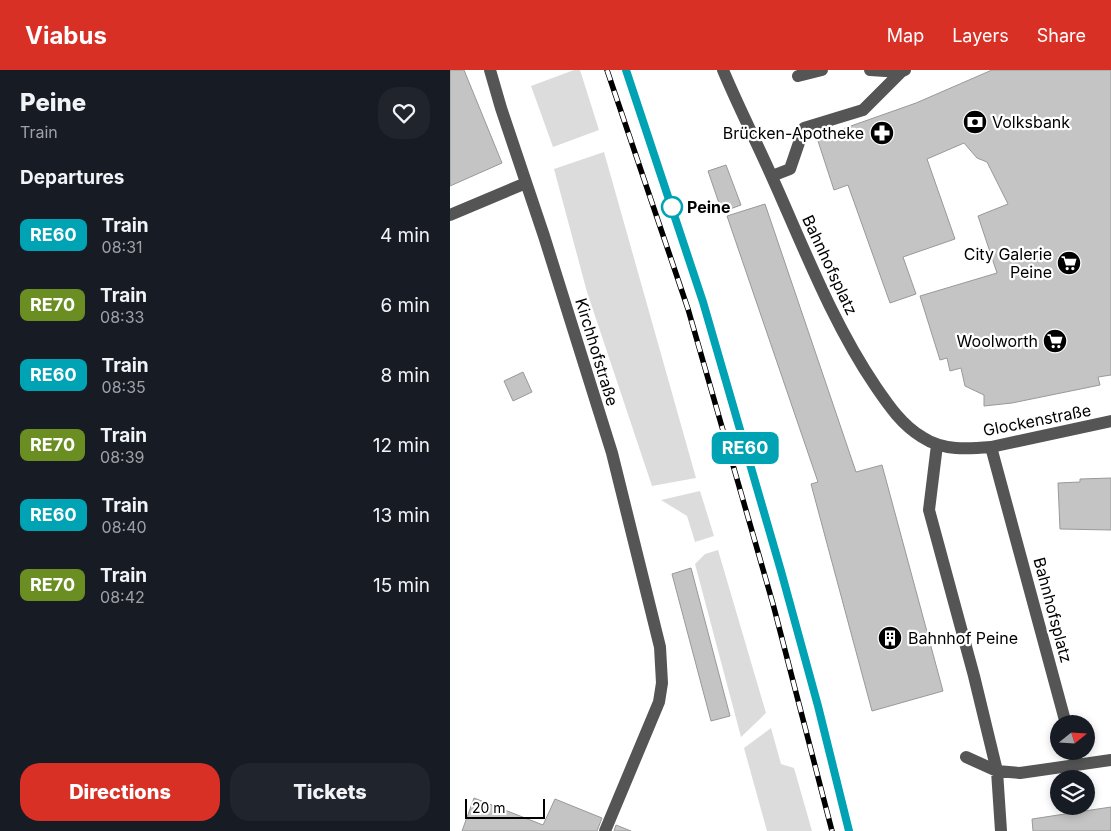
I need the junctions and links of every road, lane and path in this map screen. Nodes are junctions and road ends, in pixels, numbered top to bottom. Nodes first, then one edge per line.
1 (490, 70) edge
2 (723, 70) edge
3 (822, 70) edge
4 (870, 70) edge
5 (903, 71) edge
6 (798, 76) dead end
7 (772, 176) junction
8 (526, 183) junction
9 (450, 215) edge
10 (1111, 421) edge
11 (914, 432) joint
12 (937, 445) junction
13 (991, 447) junction
14 (1064, 715) edge
15 (966, 757) dead end
16 (1076, 760) edge
17 (1111, 760) edge
18 (1077, 765) junction
19 (997, 772) junction
20 (605, 831) edge
21 (1001, 831) edge

1 - 8 street, Kirchhofstraße
2 - 7 street, Bahnhofsplatz
3 - 6 street
4 - 5 street
5 - 7 street
7 - 11 street, Bahnhofsplatz
8 - 9 street
8 - 20 street, Kirchhofstraße
10 - 13 street, Glockenstraße
11 - 12 street, Glockenstraße
12 - 13 street, Glockenstraße
12 - 19 street
13 - 14 street, Bahnhofsplatz
15 - 19 street
16 - 18 street
17 - 18 street
18 - 19 street
19 - 21 street

